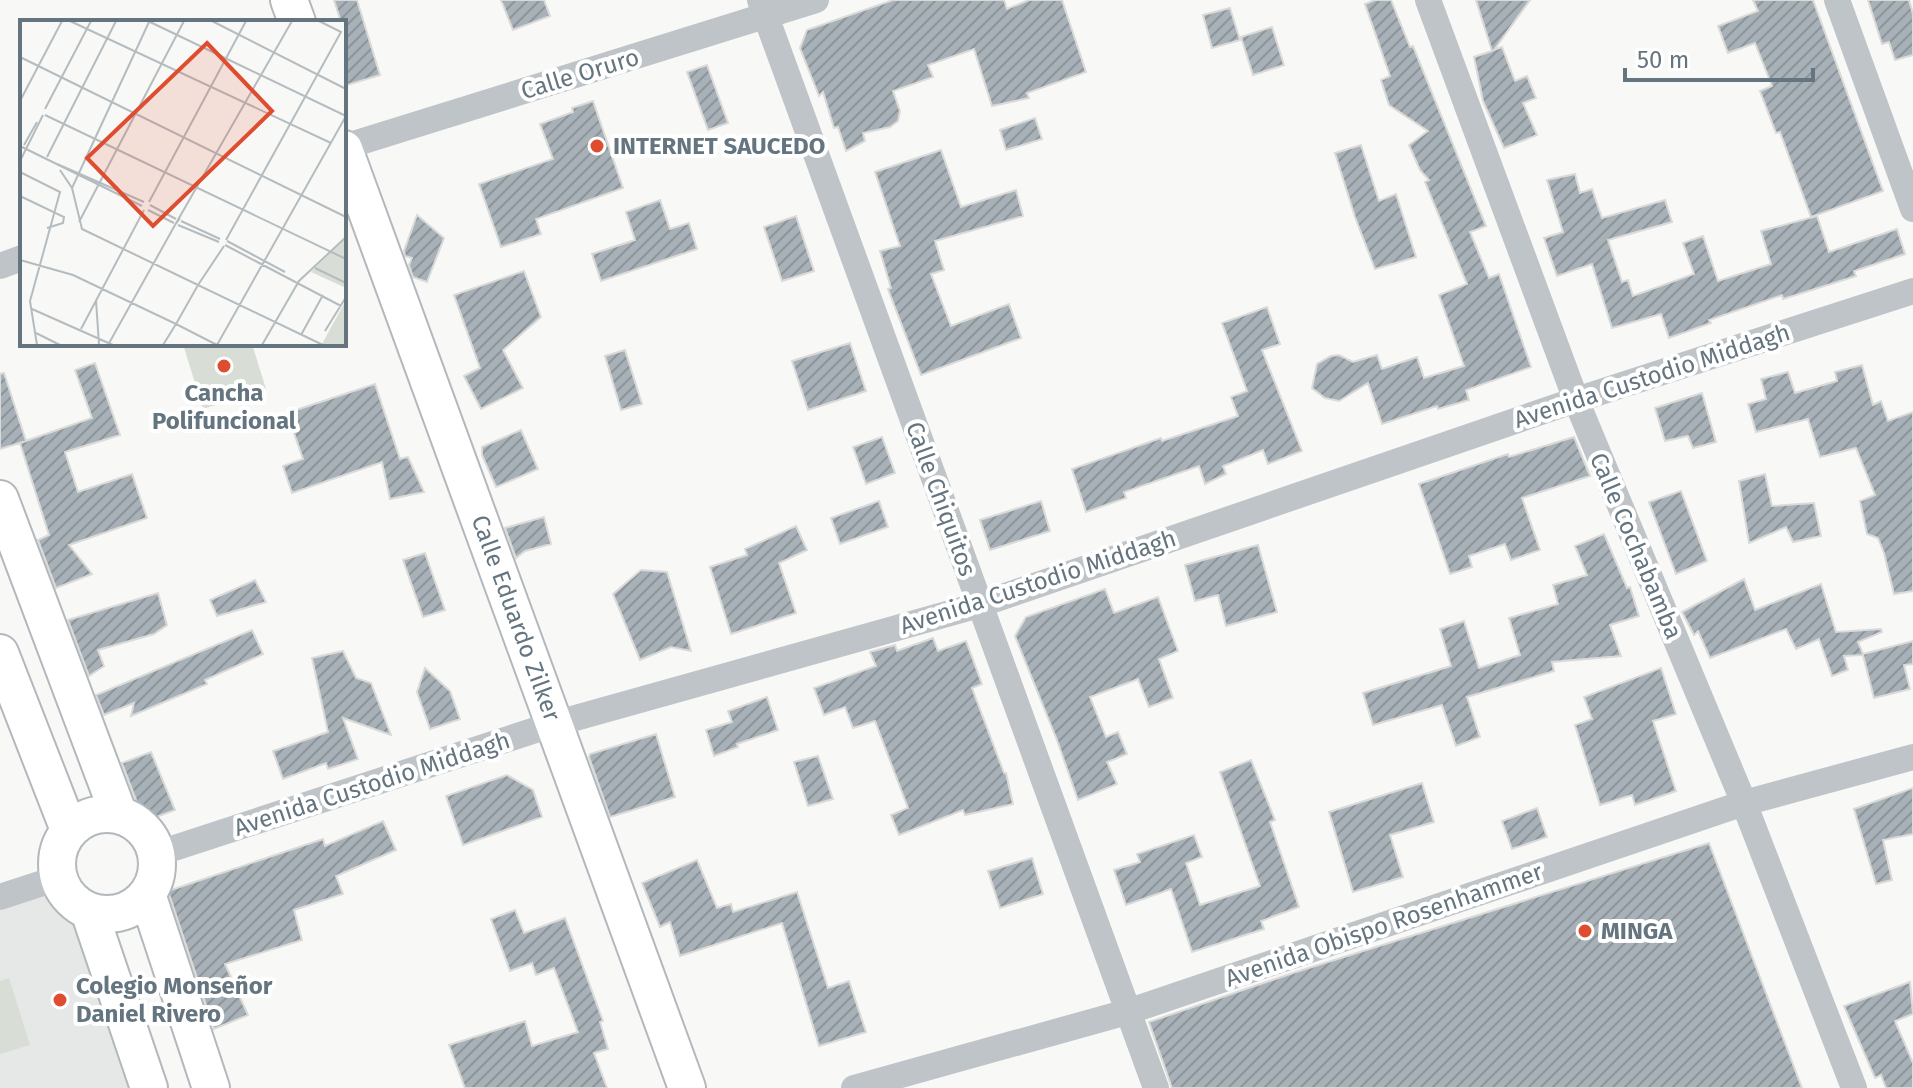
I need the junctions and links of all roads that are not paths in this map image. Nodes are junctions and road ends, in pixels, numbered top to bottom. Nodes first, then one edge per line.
1 (289, 0) edge
2 (816, 0) edge
3 (1428, 0) edge
4 (1837, 0) edge
5 (763, 8) edge
6 (296, 20) edge
7 (346, 147) edge
8 (346, 153) edge
9 (1913, 209) edge
10 (20, 259) edge
11 (0, 266) edge
12 (1913, 291) edge
13 (1576, 400) junction
14 (0, 499) edge
15 (979, 605) junction
16 (0, 653) edge
17 (554, 724) junction
18 (1913, 757) edge
19 (1744, 803) junction
20 (119, 815) junction
21 (69, 830) junction
22 (156, 854) junction
23 (58, 878) junction
24 (147, 894) junction
25 (0, 897) edge
26 (89, 911) junction
27 (1127, 1012) junction
28 (149, 1088) edge
29 (211, 1088) edge
30 (687, 1088) edge
31 (854, 1088) edge
32 (1156, 1088) edge
33 (1854, 1088) edge

1 - 6 street
2 - 5 street, Calle Oruro
3 - 13 street, Calle Cochabamba
4 - 9 street
5 - 7 street, Calle Oruro
5 - 15 street, Calle Chiquitos
8 - 17 street, Calle Eduardo Zilker
10 - 11 street
12 - 13 street, Avenida Custodio Middagh
13 - 15 street, Avenida Custodio Middagh
13 - 19 street, Calle Cochabamba
14 - 20 street
15 - 17 street, Avenida Custodio Middagh
15 - 27 street, Calle Chiquitos
16 - 21 street
17 - 22 street, Avenida Custodio Middagh
17 - 30 street, Calle Eduardo Zilker
18 - 19 street, Avenida Obispo Rosenhammer
19 - 27 street, Avenida Obispo Rosenhammer
19 - 33 street, Calle Cochabamba
20 - 21 street
20 - 22 street
21 - 23 street
22 - 24 street
23 - 25 street
23 - 26 street
24 - 26 street
24 - 29 street
26 - 28 street
27 - 31 street, Avenida Obispo Rosenhammer
27 - 32 street, Calle Chiquitos

